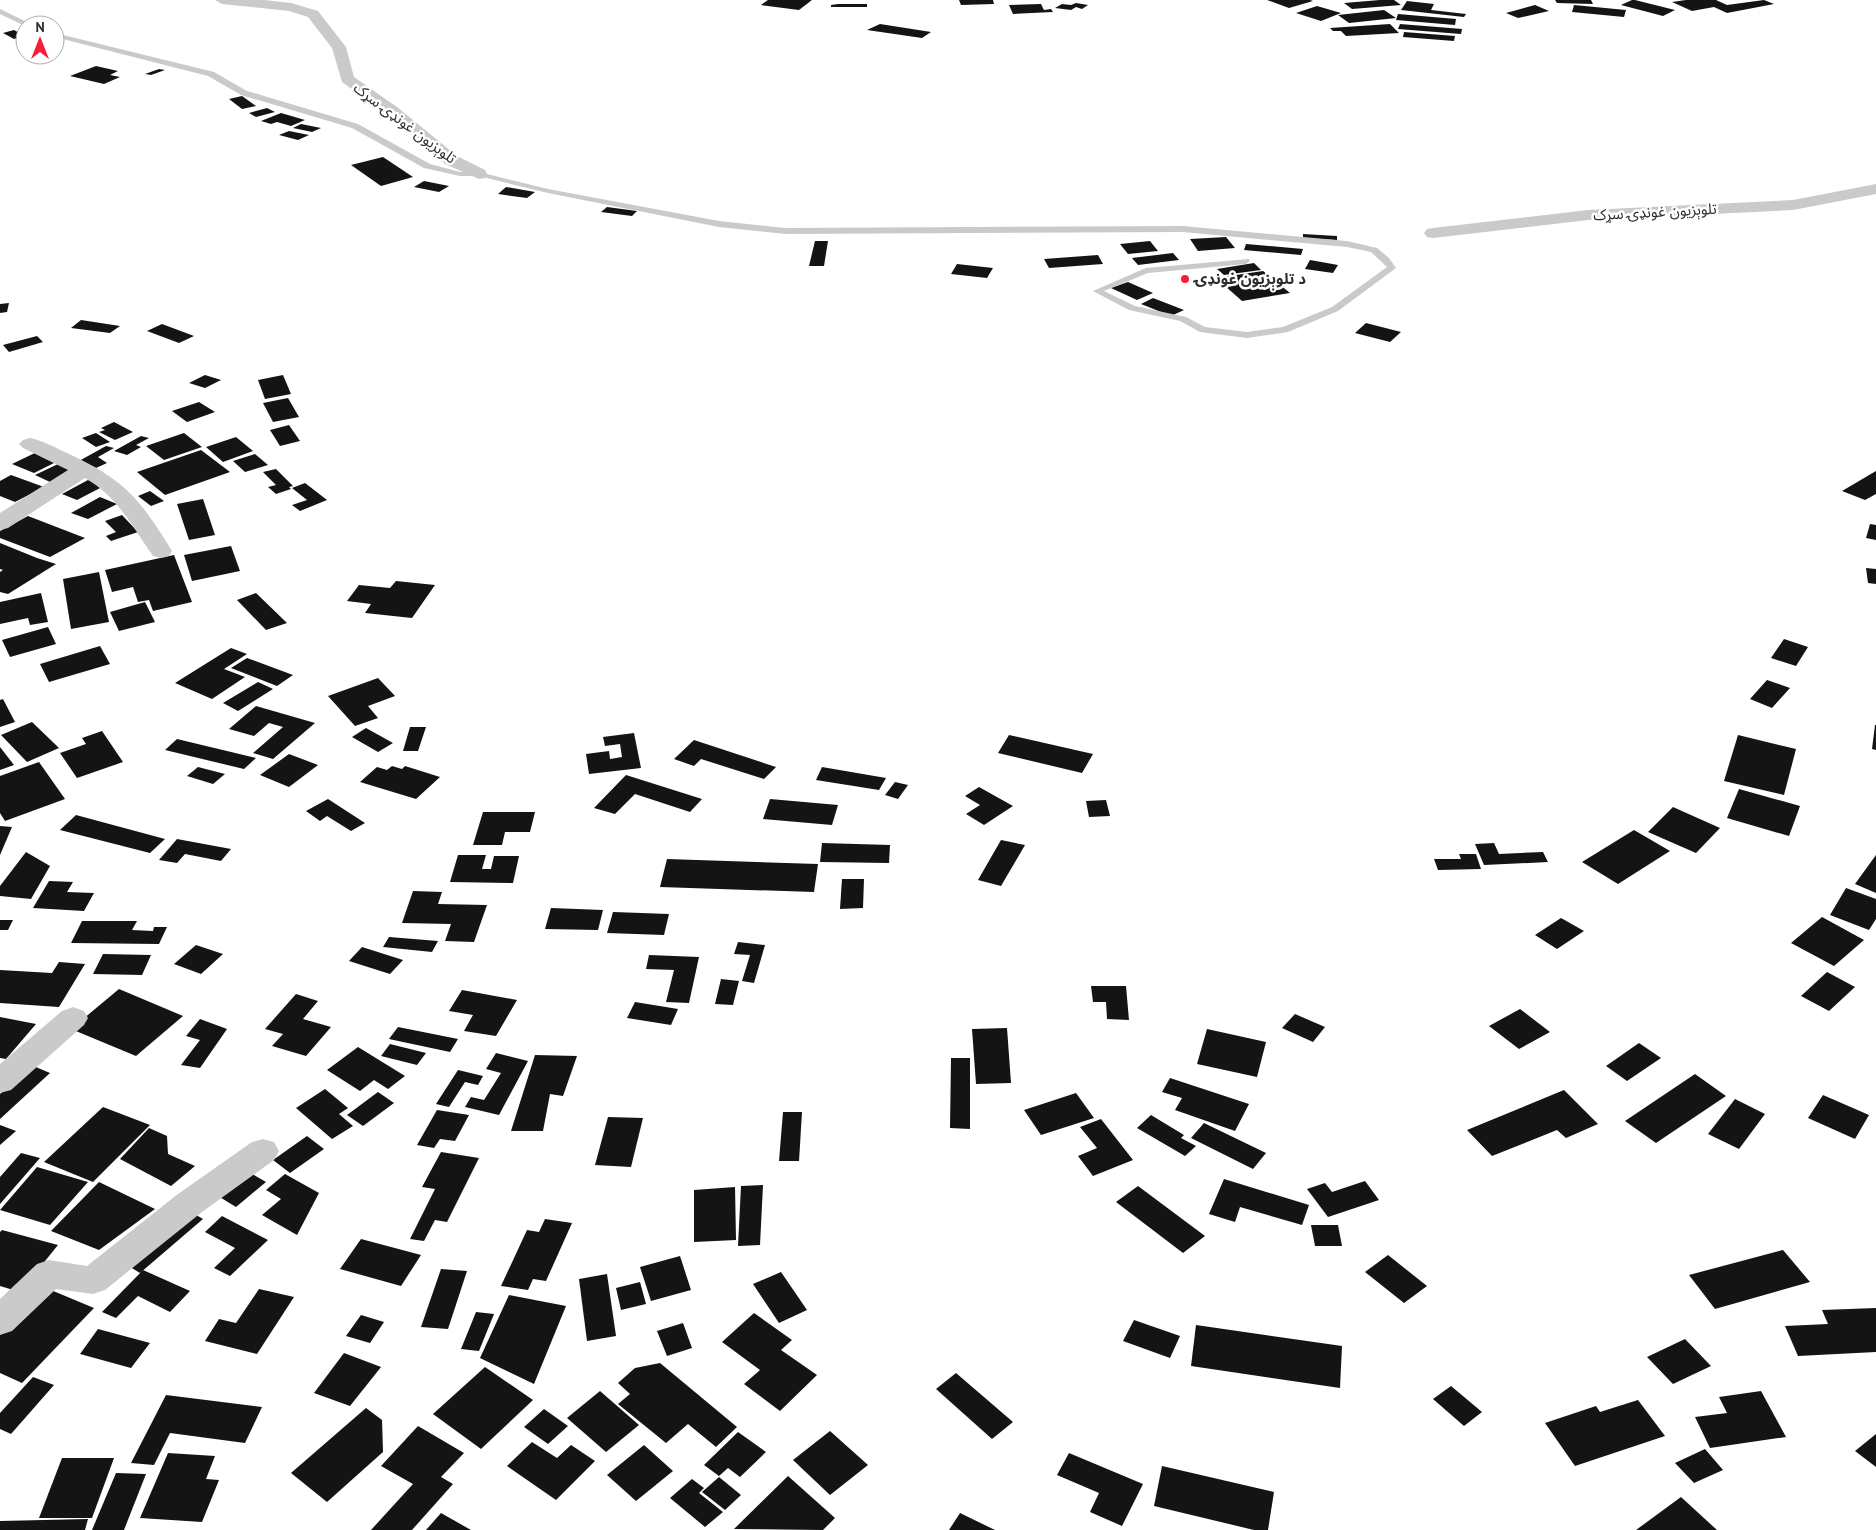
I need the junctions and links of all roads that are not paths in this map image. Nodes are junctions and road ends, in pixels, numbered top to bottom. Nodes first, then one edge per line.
1 (222, 0) edge
2 (0, 12) edge
3 (15, 19) edge
4 (65, 38) edge
5 (479, 174) junction
6 (1876, 189) edge
7 (1433, 232) dead end
8 (1246, 261) dead end
9 (30, 444) dead end
10 (83, 470) junction
11 (0, 523) edge
12 (161, 551) dead end
13 (73, 1018) dead end
14 (0, 1082) edge
15 (263, 1151) dead end
16 (0, 1321) edge

1 - 5 street, تلوېزيون غونډۍ سړک
2 - 3 lane
4 - 5 lane
5 - 8 lane
6 - 7 street, تلوېزيون غونډۍ سړک
9 - 10 street
10 - 11 street
10 - 12 street
13 - 14 street
15 - 16 street

